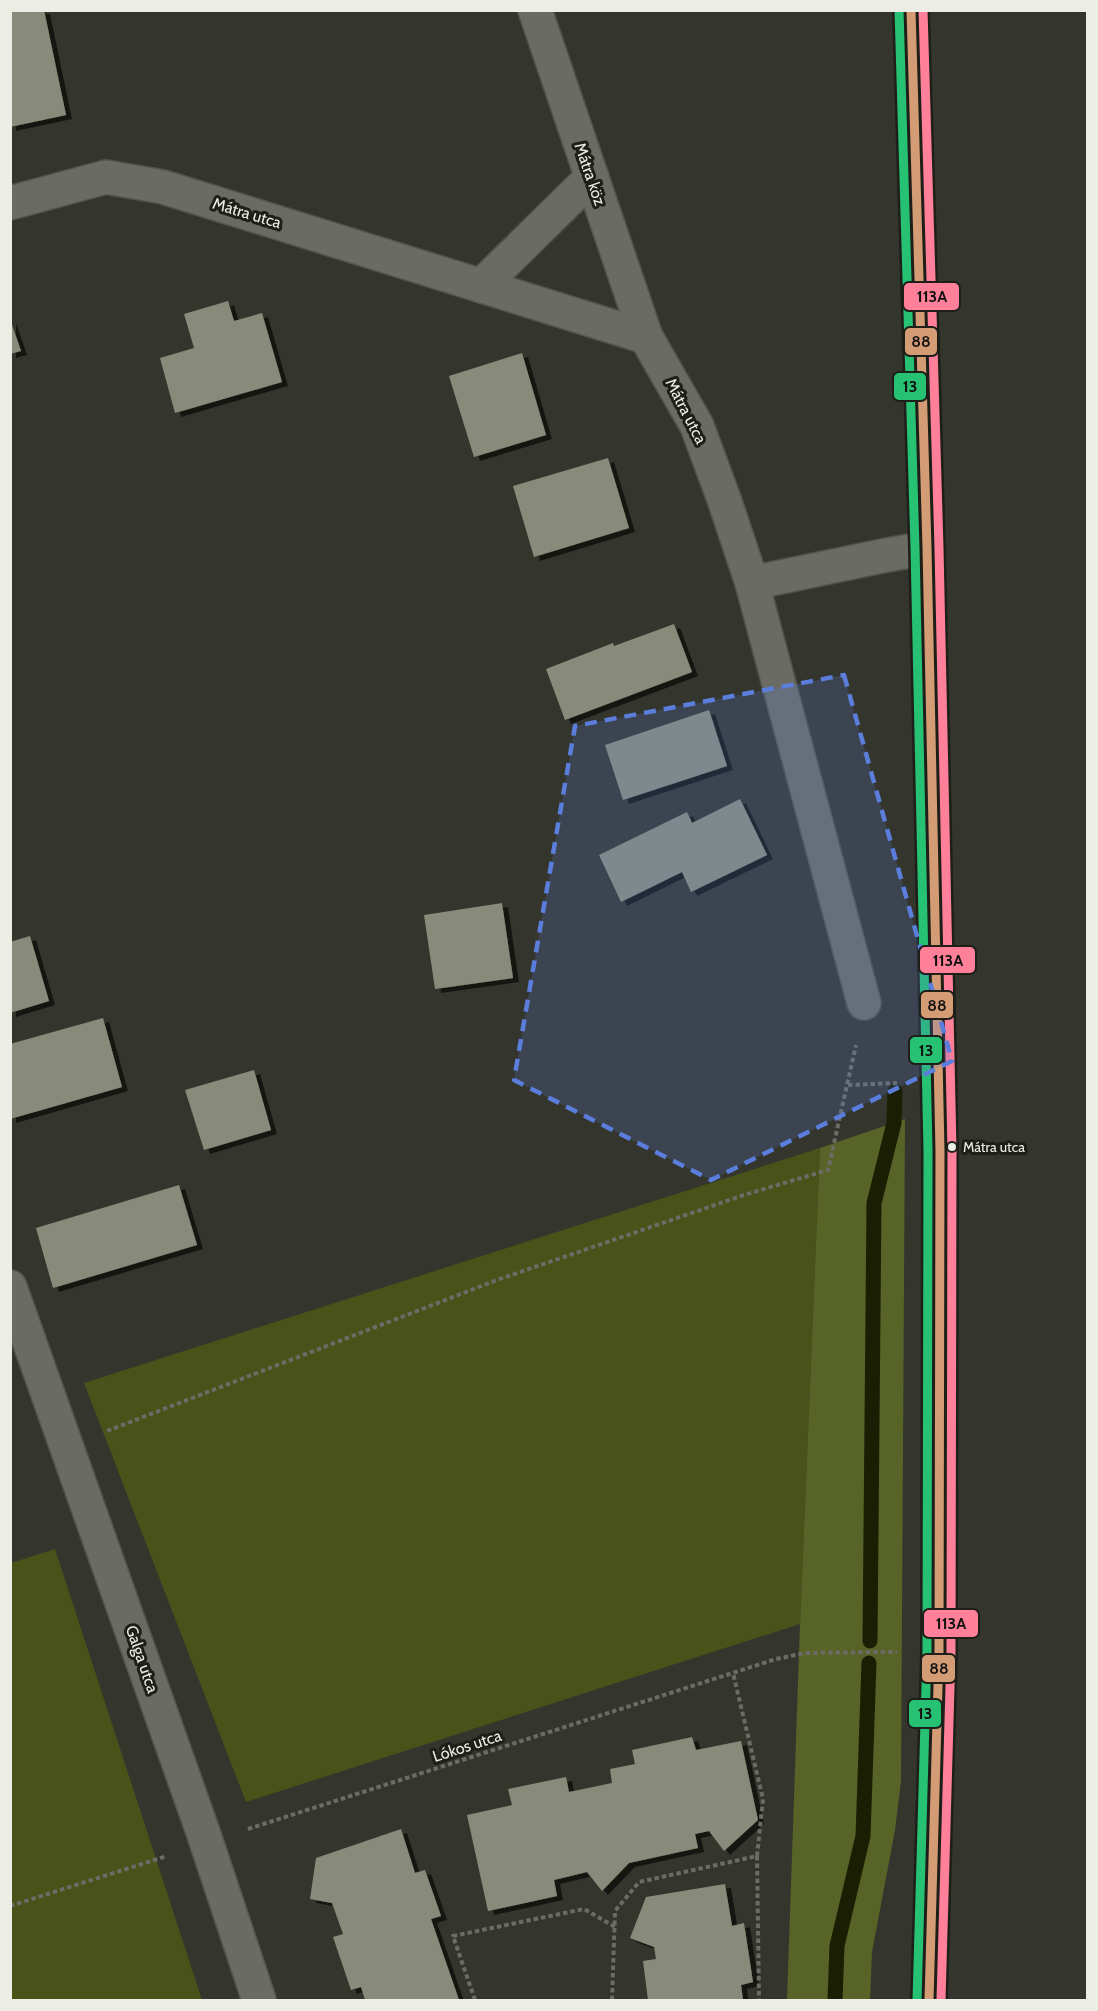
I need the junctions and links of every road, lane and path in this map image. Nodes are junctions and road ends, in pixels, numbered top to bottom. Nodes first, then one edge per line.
1 (535, 10) edge
2 (911, 10) edge
3 (592, 177) junction
4 (10, 204) edge
5 (481, 285) junction
6 (646, 337) junction
7 (927, 548) junction
8 (752, 583) junction
9 (864, 1003) joint
10 (10, 1287) edge
11 (67, 1447) junction
12 (939, 1652) junction
13 (733, 1673) junction
14 (206, 1843) junction
15 (757, 1856) junction
16 (10, 1906) edge
17 (615, 1927) junction
18 (259, 2001) edge
19 (475, 2001) edge
20 (612, 2001) edge
21 (759, 2001) edge
22 (929, 2001) edge

1 - 3 street, Mátra köz
2 - 7 street
3 - 5 street
3 - 6 street, Mátra köz
4 - 5 street, Mátra utca
5 - 6 street, Mátra utca
6 - 8 street, Mátra utca
7 - 8 street
7 - 12 street
8 - 9 street, Mátra utca
9 - 11 path
10 - 11 street, Galga utca
11 - 14 street, Galga utca
12 - 13 path, Lókos utca
12 - 22 street
13 - 14 path, Lókos utca
13 - 15 path
14 - 16 path, Lókos utca
14 - 18 street, Galga utca
15 - 17 path
15 - 21 path
17 - 19 path
17 - 20 path

